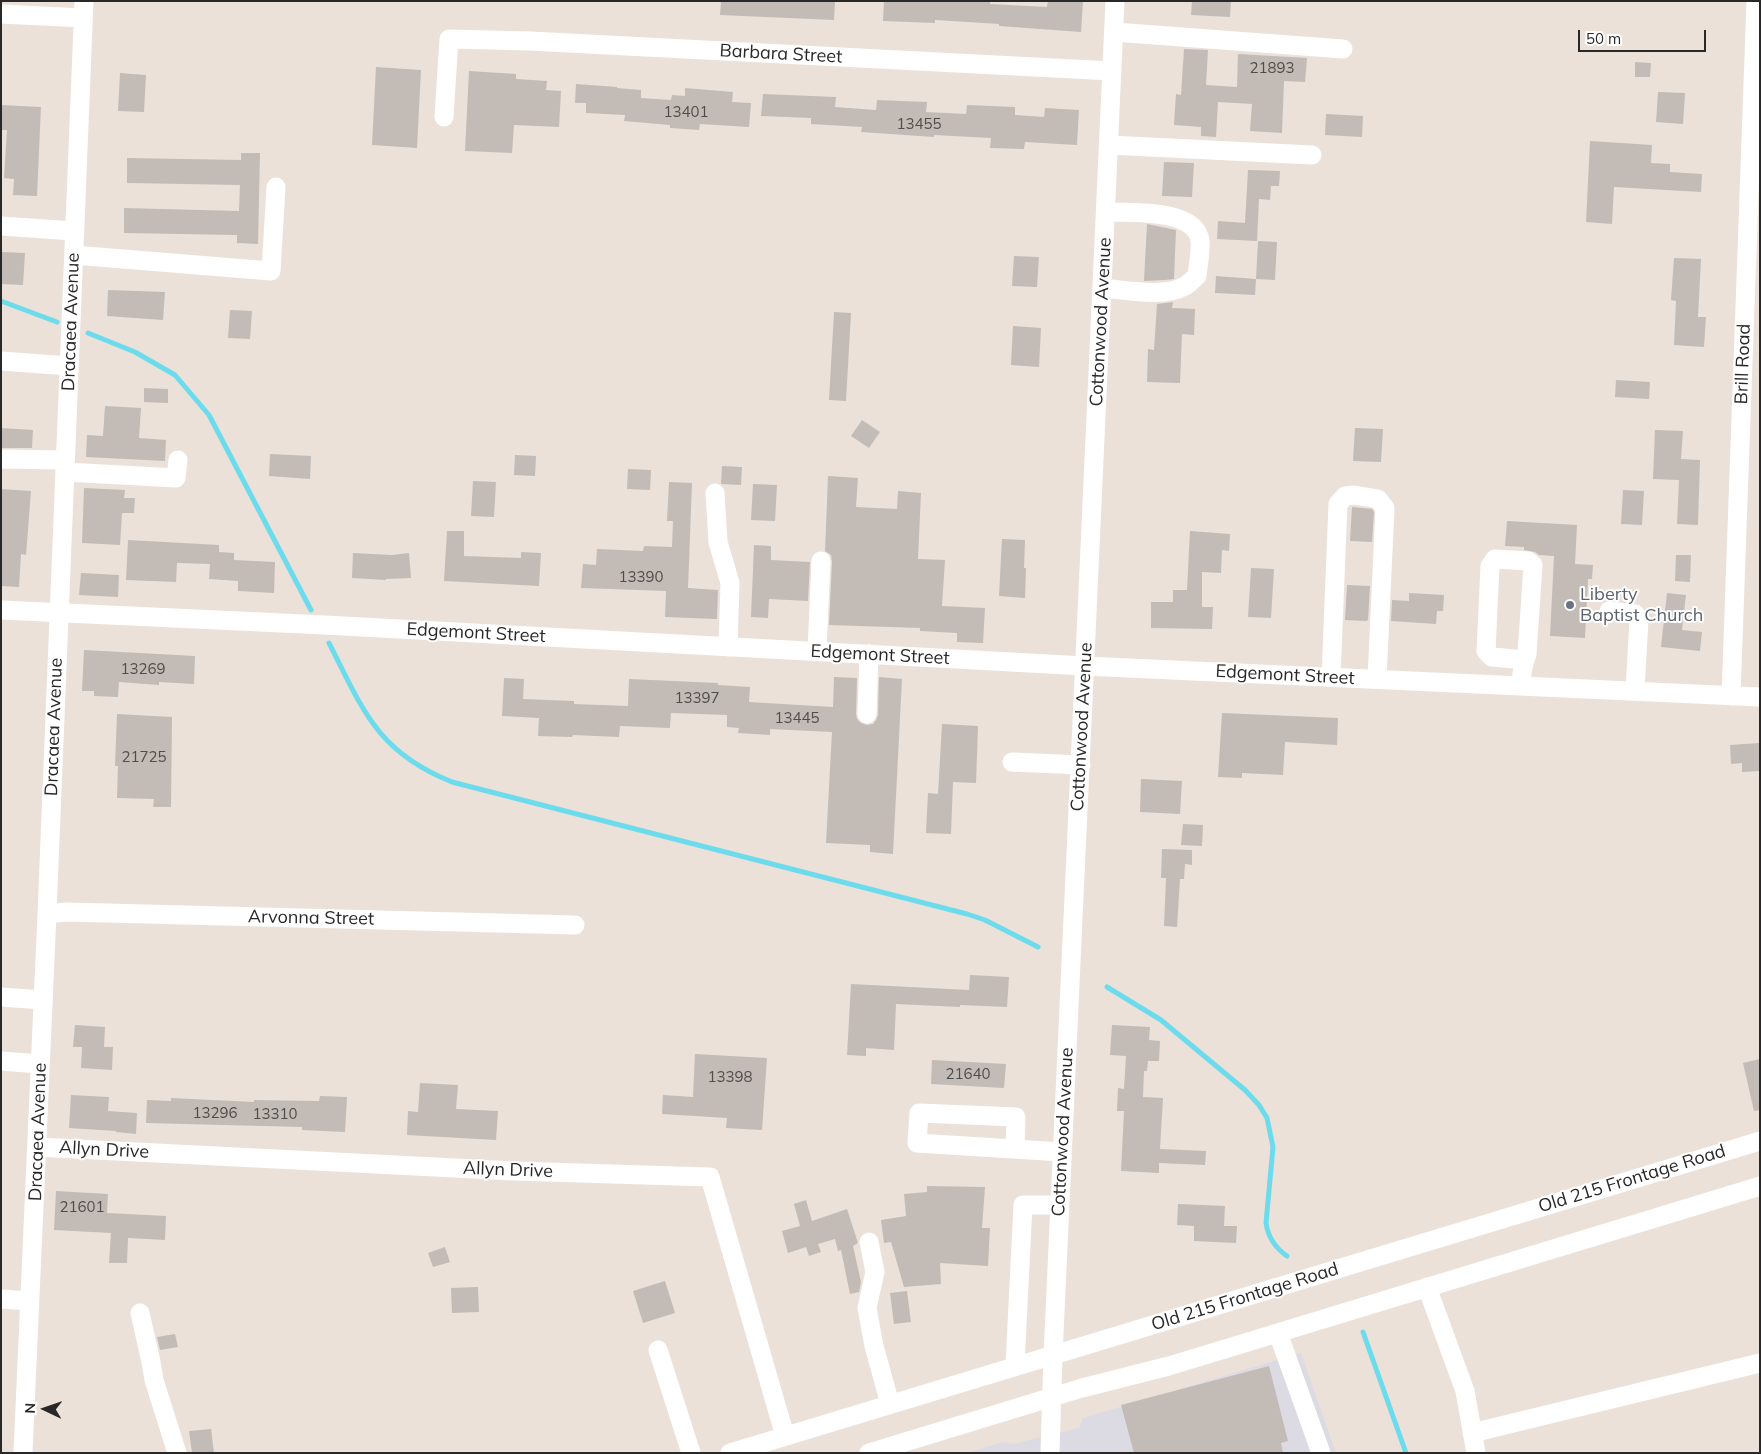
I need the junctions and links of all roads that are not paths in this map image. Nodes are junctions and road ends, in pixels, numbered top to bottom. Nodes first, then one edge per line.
1 (1115, 1) edge
2 (1756, 1) edge
3 (84, 10) edge
4 (1, 14) edge
5 (1114, 32) junction
6 (1343, 49) dead end
7 (1757, 56) edge
8 (1112, 71) junction
9 (444, 117) dead end
10 (1109, 145) junction
11 (1312, 155) dead end
12 (276, 187) dead end
13 (1106, 212) junction
14 (1, 226) edge
15 (74, 231) junction
16 (74, 255) junction
17 (1102, 288) junction
18 (1, 361) edge
19 (69, 366) junction
20 (1, 458) edge
21 (178, 460) dead end
22 (65, 466) junction
23 (715, 493) dead end
24 (821, 561) dead end
25 (1, 610) edge
26 (1609, 611) dead end
27 (59, 613) junction
28 (728, 647) junction
29 (817, 652) junction
30 (869, 654) junction
31 (1524, 660) junction
32 (1085, 666) junction
33 (1331, 677) junction
34 (1377, 679) junction
35 (1521, 686) junction
36 (1635, 691) junction
37 (1731, 696) junction
38 (1760, 697) edge
39 (867, 714) dead end
40 (1012, 762) dead end
41 (1080, 765) junction
42 (47, 914) junction
43 (575, 925) dead end
44 (1, 997) edge
45 (43, 1000) junction
46 (1, 1061) edge
47 (40, 1064) junction
48 (1760, 1141) edge
49 (37, 1147) junction
50 (1015, 1149) junction
51 (1062, 1152) junction
52 (1760, 1186) edge
53 (1060, 1205) junction
54 (869, 1242) dead end
55 (1427, 1287) junction
56 (1, 1299) edge
57 (30, 1301) junction
58 (140, 1313) dead end
59 (1278, 1333) junction
60 (658, 1350) dead end
61 (1053, 1356) junction
62 (1760, 1363) edge
63 (1015, 1366) junction
64 (1052, 1397) junction
65 (890, 1404) junction
66 (1472, 1433) junction
67 (785, 1436) junction
68 (22, 1453) edge
69 (177, 1453) edge
70 (691, 1453) edge
71 (730, 1453) edge
72 (869, 1453) edge
73 (1050, 1453) edge
74 (1321, 1453) edge
75 (1476, 1453) edge

1 - 5 street, Cottonwood Avenue
2 - 7 street, Brill Road
3 - 4 street
3 - 15 street, Dracaea Avenue
5 - 6 street
5 - 8 street, Cottonwood Avenue
7 - 37 street, Brill Road
8 - 9 street, Barbara Street
8 - 10 street, Cottonwood Avenue
10 - 11 street
10 - 13 street, Cottonwood Avenue
12 - 16 street
13 - 17 street, Cottonwood Avenue
13 - 17 street
14 - 15 street
15 - 16 street, Dracaea Avenue
16 - 19 street, Dracaea Avenue
17 - 32 street, Cottonwood Avenue
18 - 19 street
19 - 22 street, Dracaea Avenue
20 - 22 street
21 - 22 street
22 - 27 street, Dracaea Avenue
23 - 28 street
24 - 29 street
25 - 27 street, Edgemont Street
26 - 36 street
27 - 28 street, Edgemont Street
27 - 42 street, Dracaea Avenue
28 - 29 street, Edgemont Street
29 - 30 street, Edgemont Street
30 - 32 street, Edgemont Street
30 - 39 street
31 - 31 street
31 - 35 street
32 - 33 street, Edgemont Street
32 - 41 street, Cottonwood Avenue
33 - 34 street, Edgemont Street
33 - 34 street
34 - 35 street, Edgemont Street
35 - 36 street, Edgemont Street
36 - 37 street, Edgemont Street
37 - 38 street, Edgemont Street
40 - 41 street
41 - 51 street, Cottonwood Avenue
42 - 43 street, Arvonna Street
42 - 45 street, Dracaea Avenue
44 - 45 street
45 - 47 street, Dracaea Avenue
46 - 47 street
47 - 49 street, Dracaea Avenue
48 - 61 street, Old 215 Frontage Road
49 - 57 street, Dracaea Avenue
49 - 67 street, Allyn Drive
50 - 50 street
50 - 51 street
51 - 53 street, Cottonwood Avenue
52 - 55 street
53 - 61 street, Cottonwood Avenue
53 - 63 street
54 - 65 street
55 - 59 street
55 - 66 street
56 - 57 street
57 - 68 street, Dracaea Avenue
58 - 69 street
59 - 64 street
59 - 74 street
60 - 70 street
61 - 63 street, Old 215 Frontage Road
61 - 64 street, Cottonwood Avenue
62 - 66 street
63 - 65 street, Old 215 Frontage Road
64 - 72 street
64 - 73 street, Cottonwood Avenue
65 - 67 street, Old 215 Frontage Road
66 - 75 street
67 - 71 street, Old 215 Frontage Road

